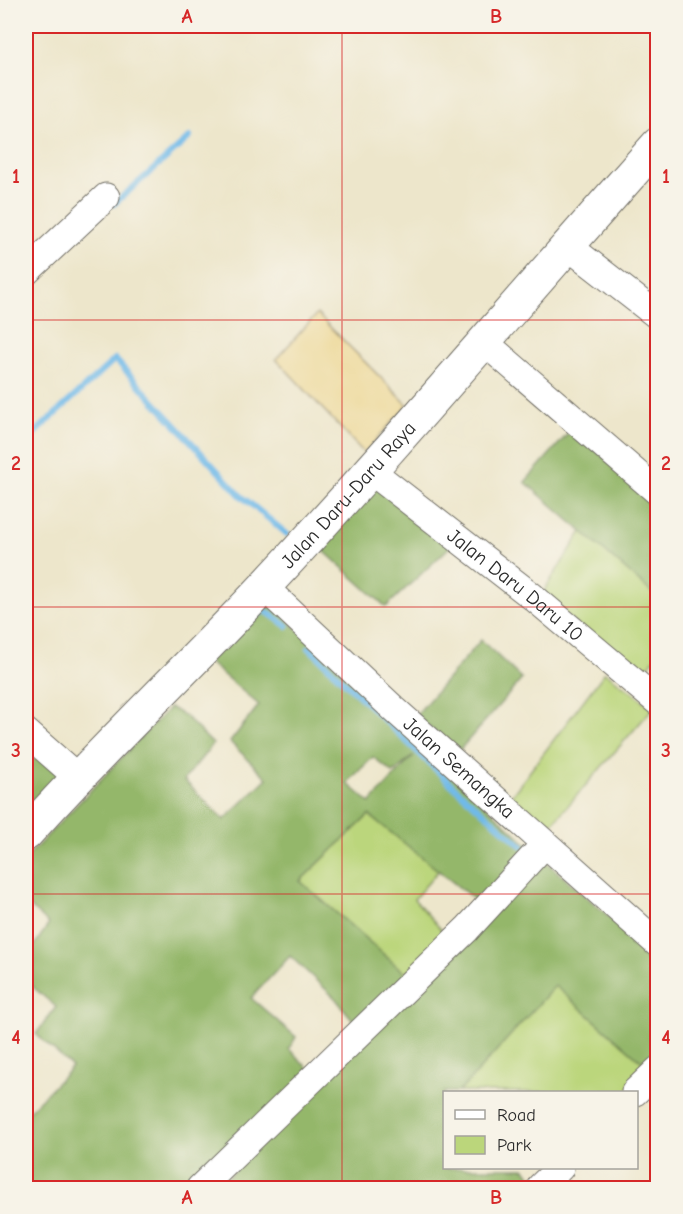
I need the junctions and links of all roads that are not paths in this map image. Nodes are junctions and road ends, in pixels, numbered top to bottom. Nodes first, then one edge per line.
1 (657, 144) edge
2 (106, 197) dead end
3 (568, 246) junction
4 (26, 272) edge
5 (657, 316) edge
6 (483, 341) junction
7 (371, 471) junction
8 (657, 492) edge
9 (264, 587) junction
10 (657, 702) edge
11 (26, 732) edge
12 (77, 777) junction
13 (26, 834) edge
14 (544, 845) junction
15 (657, 944) edge
16 (657, 1070) edge
17 (636, 1091) edge
18 (200, 1188) edge

1 - 3 main road, Jalan Daru-Daru Raya
2 - 4 street
3 - 5 street
3 - 6 main road, Jalan Daru-Daru Raya
6 - 7 main road, Jalan Daru-Daru Raya
6 - 8 street
7 - 9 main road, Jalan Daru-Daru Raya
7 - 10 street, Jalan Daru Daru 10
9 - 12 main road, Jalan Daru-Daru Raya
9 - 14 street, Jalan Semangka
11 - 12 street
12 - 13 main road, Jalan Daru-Daru Raya
14 - 15 street, Jalan Semangka
14 - 18 street
16 - 17 street

